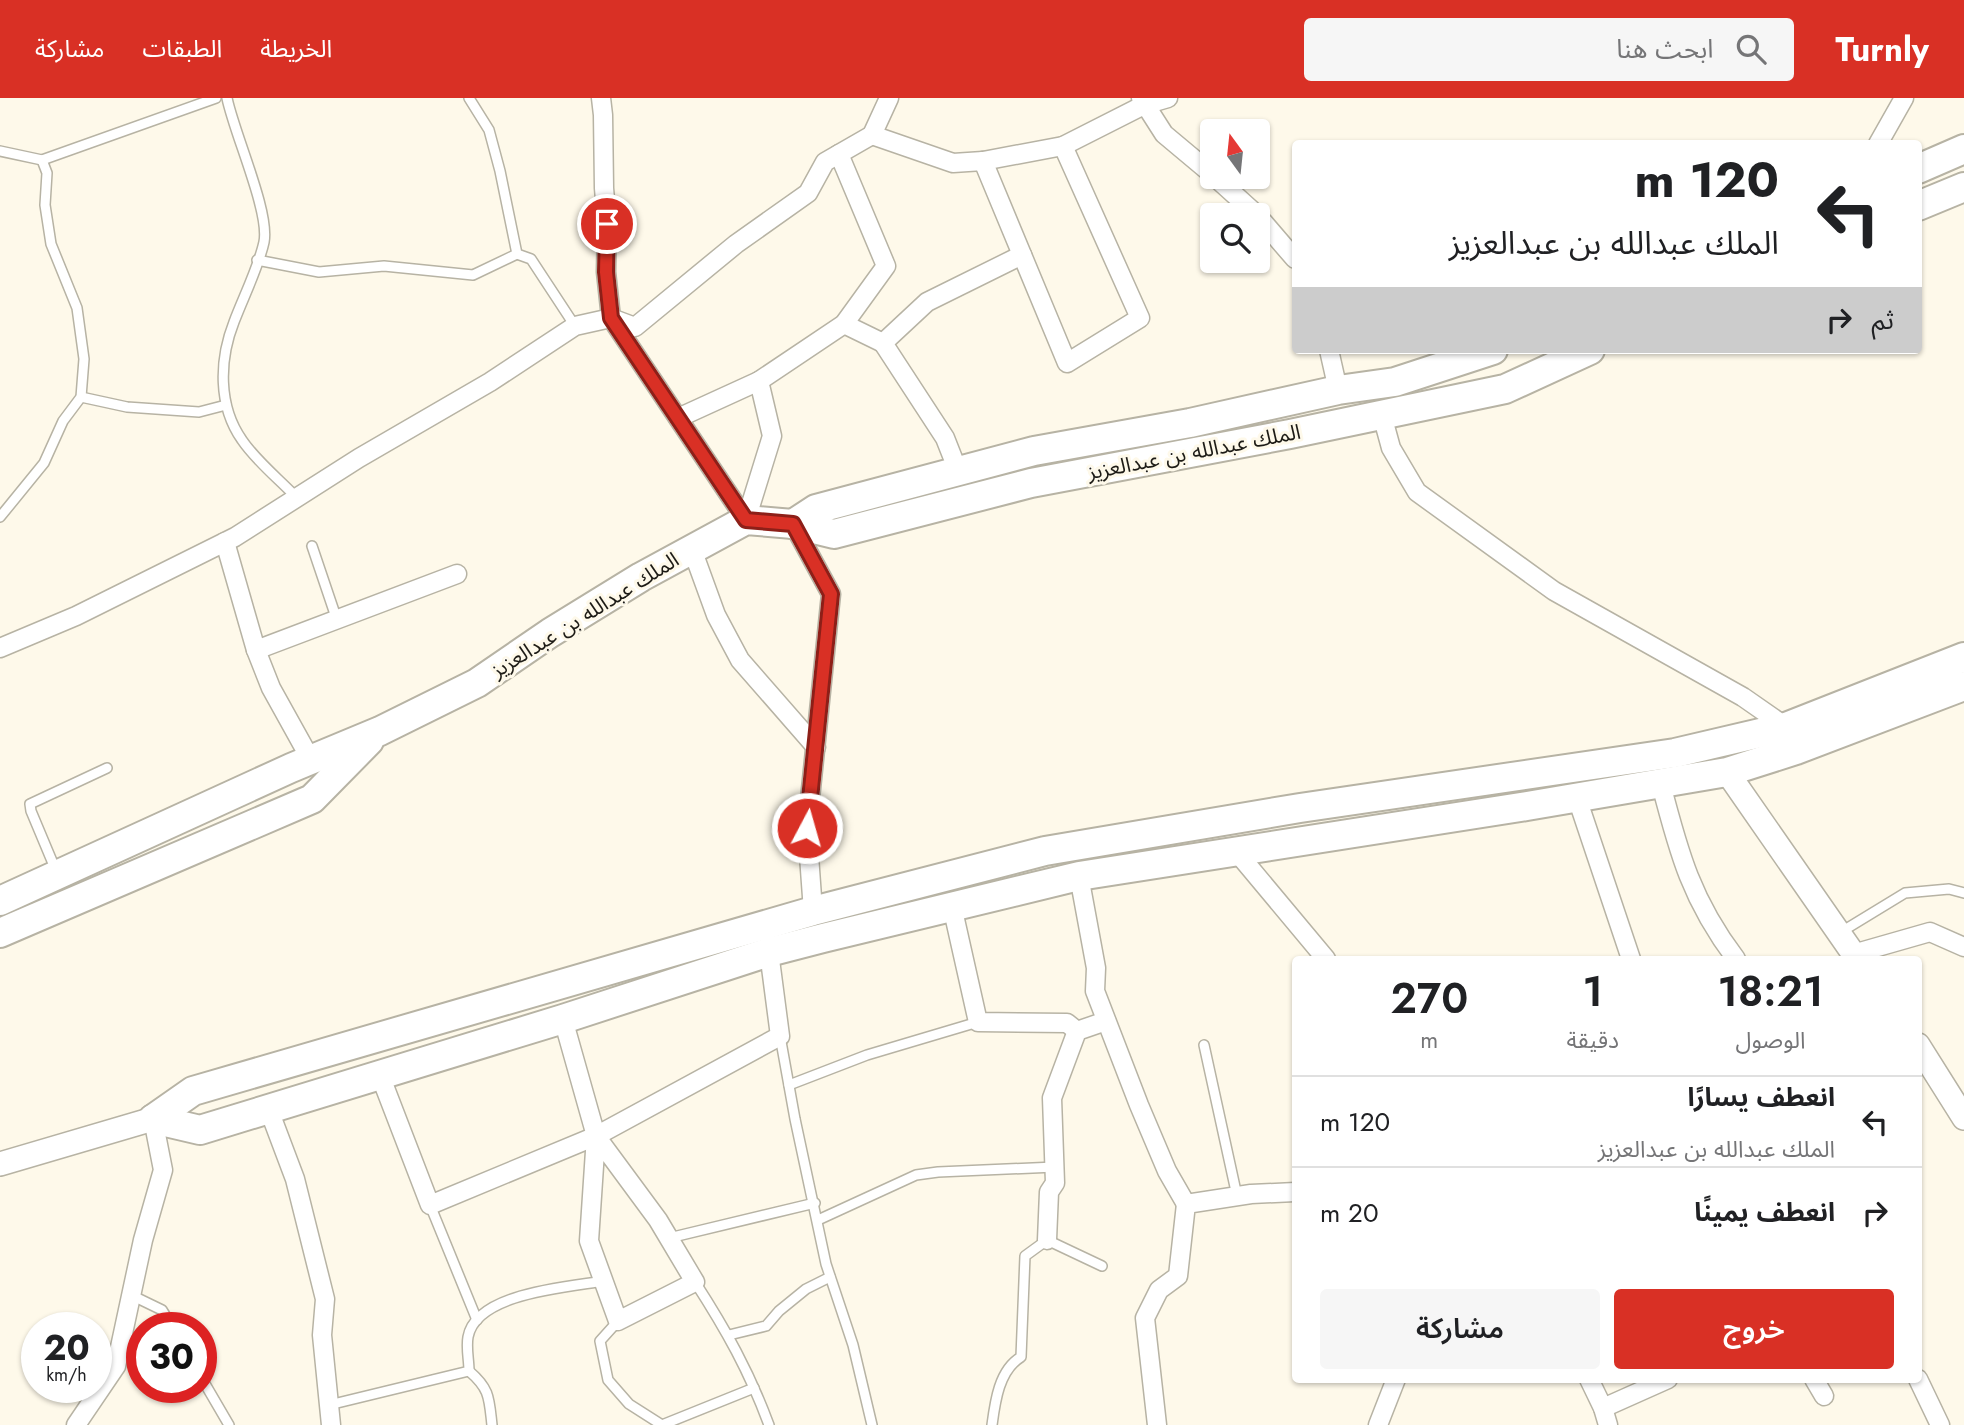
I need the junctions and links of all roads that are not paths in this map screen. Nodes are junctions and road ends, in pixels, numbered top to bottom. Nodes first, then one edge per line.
1 (216, 98) edge
2 (227, 98) edge
3 (469, 98) edge
4 (601, 98) edge
5 (889, 98) edge
6 (1168, 98) edge
7 (1904, 98) edge
8 (1143, 102) edge
9 (872, 135) junction
10 (1880, 140) edge
11 (1063, 146) junction
12 (1964, 149) edge
13 (0, 151) edge
14 (839, 154) junction
15 (42, 160) junction
16 (982, 162) junction
17 (1200, 164) edge
18 (1922, 167) edge
19 (1964, 187) edge
20 (1228, 189) edge
21 (1244, 203) edge
22 (1922, 204) edge
23 (1270, 230) edge
24 (517, 254) junction
25 (1022, 255) junction
26 (1292, 256) edge
27 (257, 260) junction
28 (611, 318) junction
29 (844, 324) junction
30 (575, 326) junction
31 (883, 342) junction
32 (1330, 354) edge
33 (1481, 354) edge
34 (1581, 354) edge
35 (759, 381) junction
36 (1338, 390) junction
37 (81, 397) junction
38 (226, 405) junction
39 (1382, 415) junction
40 (678, 418) junction
41 (958, 471) junction
42 (296, 498) junction
43 (0, 517) edge
44 (746, 520) junction
45 (793, 524) junction
46 (225, 542) junction
47 (312, 547) dead end
48 (692, 549) junction
49 (457, 574) dead end
50 (337, 620) junction
51 (1, 647) edge
52 (256, 650) junction
53 (1964, 657) edge
54 (1960, 692) edge
55 (380, 731) junction
56 (1791, 738) junction
57 (816, 747) junction
58 (311, 760) junction
59 (107, 768) dead end
60 (1727, 772) junction
61 (1661, 784) junction
62 (1577, 798) junction
63 (1235, 850) junction
64 (58, 874) junction
65 (1079, 876) junction
66 (1964, 892) edge
67 (0, 901) edge
68 (952, 906) junction
69 (813, 911) junction
70 (0, 933) edge
71 (1839, 933) junction
72 (823, 938) junction
73 (1964, 947) edge
74 (769, 952) junction
75 (1323, 956) edge
76 (1630, 956) edge
77 (1734, 956) edge
78 (1855, 956) edge
79 (563, 1019) junction
80 (1105, 1021) junction
81 (978, 1022) junction
82 (1077, 1031) junction
83 (780, 1036) junction
84 (1204, 1045) dead end
85 (1922, 1051) edge
86 (380, 1075) junction
87 (789, 1085) junction
88 (269, 1110) junction
89 (1964, 1118) edge
90 (153, 1119) junction
91 (596, 1136) junction
92 (0, 1164) edge
93 (1055, 1167) junction
94 (1292, 1192) edge
95 (1237, 1196) junction
96 (815, 1203) junction
97 (1186, 1203) junction
98 (430, 1205) junction
99 (818, 1220) junction
100 (669, 1238) junction
101 (1047, 1240) junction
102 (1102, 1266) dead end
103 (830, 1277) junction
104 (604, 1281) junction
105 (695, 1282) junction
106 (131, 1295) junction
107 (163, 1312) edge
108 (477, 1320) junction
109 (618, 1321) junction
110 (729, 1335) junction
111 (469, 1371) junction
112 (1394, 1383) edge
113 (1591, 1383) edge
114 (1661, 1383) edge
115 (1816, 1383) edge
116 (1920, 1383) edge
117 (754, 1388) junction
118 (1824, 1396) dead end
119 (216, 1403) edge
120 (329, 1405) junction
121 (1605, 1416) edge
122 (76, 1425) edge
123 (229, 1425) edge
124 (331, 1425) edge
125 (492, 1425) edge
126 (662, 1425) edge
127 (769, 1425) edge
128 (872, 1425) edge
129 (992, 1425) edge
130 (1157, 1425) edge
131 (1378, 1425) edge
132 (1940, 1425) edge

1 - 15 lane
2 - 27 lane
3 - 24 lane
4 - 28 street
5 - 9 street
6 - 8 street
7 - 10 street
8 - 11 street
8 - 17 street
9 - 14 street
9 - 16 street
11 - 16 street
11 - 25 street
12 - 18 main road
13 - 15 lane
14 - 28 street
14 - 29 street
15 - 37 lane
16 - 25 street
19 - 22 main road
20 - 21 street
23 - 26 street
24 - 27 lane
24 - 30 lane
25 - 31 street
27 - 38 lane
28 - 30 street
28 - 40 street
29 - 31 street
29 - 35 street
30 - 42 street
31 - 41 street
32 - 36 street
33 - 36 main road, الملك عبدالله بن عبدالعزيز
34 - 39 main road, الملك عبدالله بن عبدالعزيز
35 - 40 street
35 - 44 street
36 - 41 main road, الملك عبدالله بن عبدالعزيز
37 - 38 lane
37 - 43 lane
38 - 42 lane
39 - 45 main road, الملك عبدالله بن عبدالعزيز
39 - 56 street
40 - 44 street
41 - 45 main road, الملك عبدالله بن عبدالعزيز
42 - 46 street
44 - 45 main road, الملك عبدالله بن عبدالعزيز
44 - 48 main road, الملك عبدالله بن عبدالعزيز
45 - 57 street
46 - 51 street
46 - 52 street
47 - 50 lane
48 - 55 main road, الملك عبدالله بن عبدالعزيز
48 - 57 street
49 - 50 street
50 - 52 street
52 - 58 street
53 - 56 main road
54 - 56 main road
55 - 58 main road, الملك عبدالله بن عبدالعزيز
55 - 70 main road, الملك عبدالله بن عبدالعزيز
56 - 60 main road
56 - 69 main road
57 - 69 street
58 - 64 main road, الملك عبدالله بن عبدالعزيز
59 - 64 lane
60 - 61 main road
60 - 71 street
61 - 62 main road
61 - 77 street
62 - 63 main road
62 - 76 street
63 - 65 main road
63 - 75 street
64 - 67 main road, الملك عبدالله بن عبدالعزيز
65 - 68 main road
65 - 80 street
66 - 71 lane
68 - 72 main road
68 - 81 street
69 - 72 main road
69 - 90 main road
71 - 78 street
72 - 74 main road
73 - 78 street
74 - 79 main road
74 - 83 street
79 - 86 main road
79 - 91 street
80 - 82 street
80 - 97 street
81 - 82 street
81 - 87 lane
82 - 93 street
83 - 87 lane
83 - 91 street
84 - 95 lane
85 - 89 street
86 - 88 main road
86 - 98 street
87 - 96 lane
88 - 90 main road
88 - 120 street
90 - 92 street
90 - 106 street
91 - 98 street
91 - 100 street
91 - 104 street
93 - 99 lane
93 - 101 street
94 - 95 street
95 - 97 street
96 - 99 lane
96 - 100 lane
97 - 130 street
98 - 108 lane
99 - 103 lane
100 - 105 street
101 - 102 lane
101 - 129 lane
103 - 110 lane
103 - 128 lane
104 - 108 lane
104 - 109 street
105 - 109 street
105 - 110 lane
106 - 107 lane
106 - 122 street
108 - 111 lane
109 - 126 lane
110 - 117 lane
111 - 120 lane
111 - 125 lane
112 - 131 street
113 - 121 street
114 - 121 street
115 - 118 street
116 - 132 street
117 - 126 lane
117 - 127 lane
119 - 123 lane
120 - 124 street

